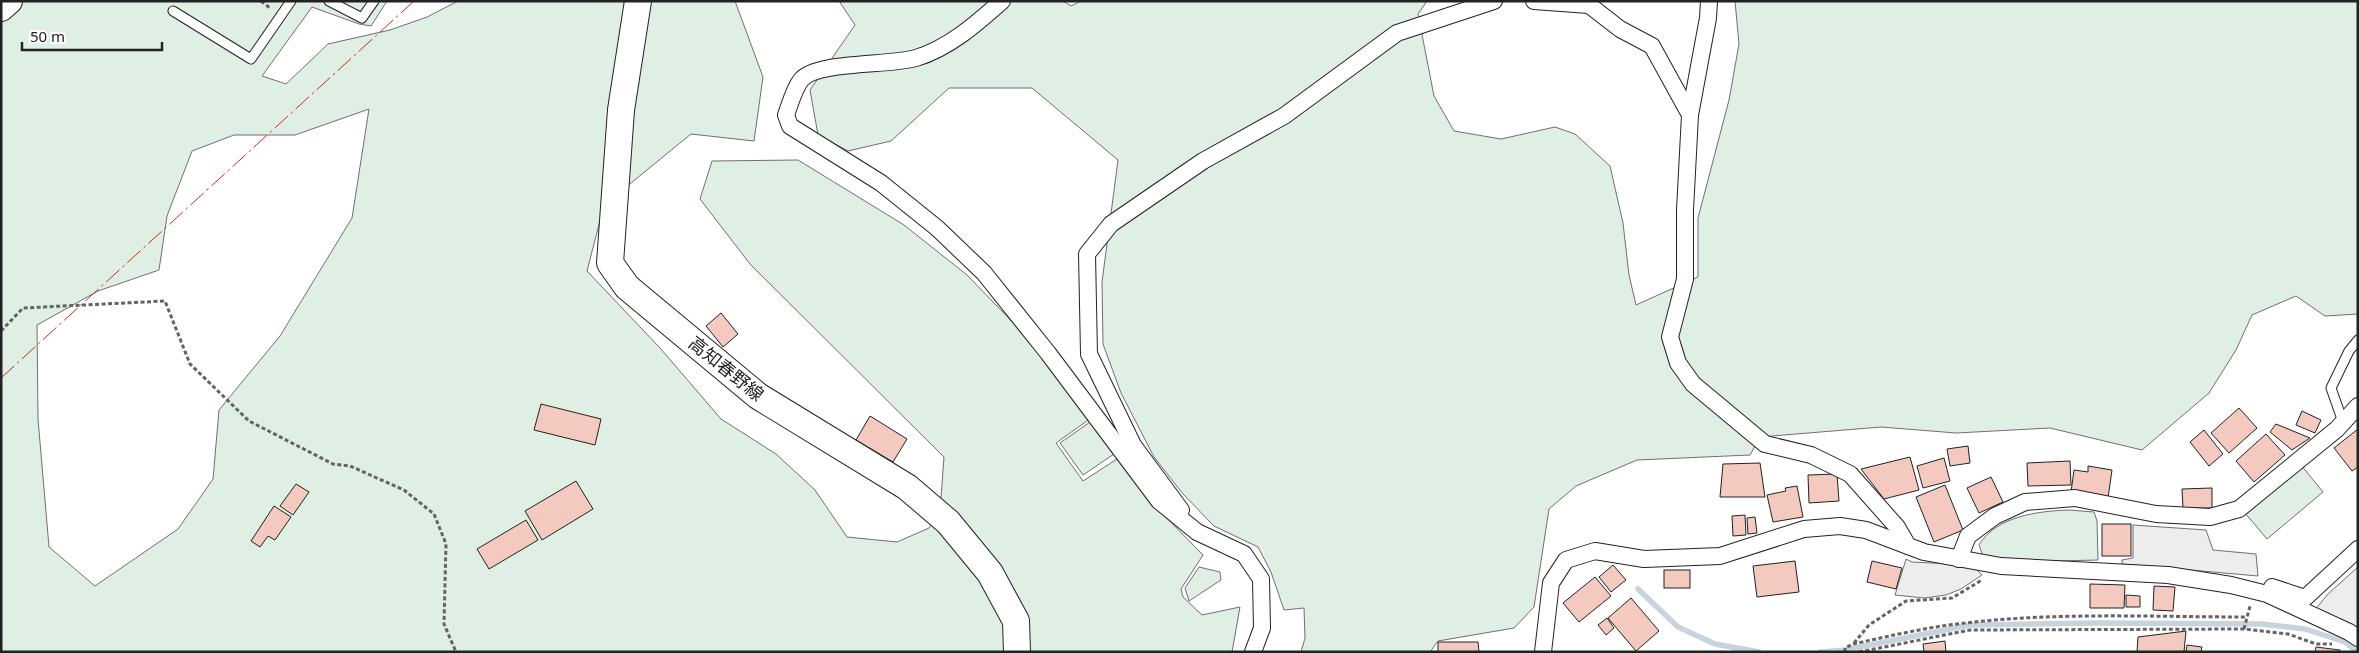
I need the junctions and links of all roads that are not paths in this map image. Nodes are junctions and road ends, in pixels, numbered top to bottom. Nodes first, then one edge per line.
1 (8, 1) edge
2 (290, 1) edge
3 (329, 1) edge
4 (374, 1) edge
5 (638, 1) edge
6 (1002, 1) edge
7 (1494, 1) edge
8 (1534, 1) edge
9 (1709, 1) edge
10 (1, 8) edge
11 (173, 11) dead end
12 (1690, 115) junction
13 (2358, 340) edge
14 (2358, 406) edge
15 (2343, 422) junction
16 (1197, 532) junction
17 (1908, 546) junction
18 (2358, 549) edge
19 (1959, 559) junction
20 (2358, 559) edge
21 (2259, 592) junction
22 (2308, 613) junction
23 (2358, 638) edge
24 (1017, 652) edge
25 (1252, 652) edge
26 (1543, 652) edge

1 - 10 main road
2 - 11 lane
3 - 4 lane
5 - 24 main road, 高知春野線
6 - 16 street
7 - 16 street
8 - 12 street
9 - 12 street
12 - 17 street
13 - 15 lane
14 - 15 street
15 - 19 street
16 - 25 street
17 - 19 street
17 - 26 street
18 - 21 street
19 - 21 street
20 - 22 street
21 - 22 street
22 - 23 street

